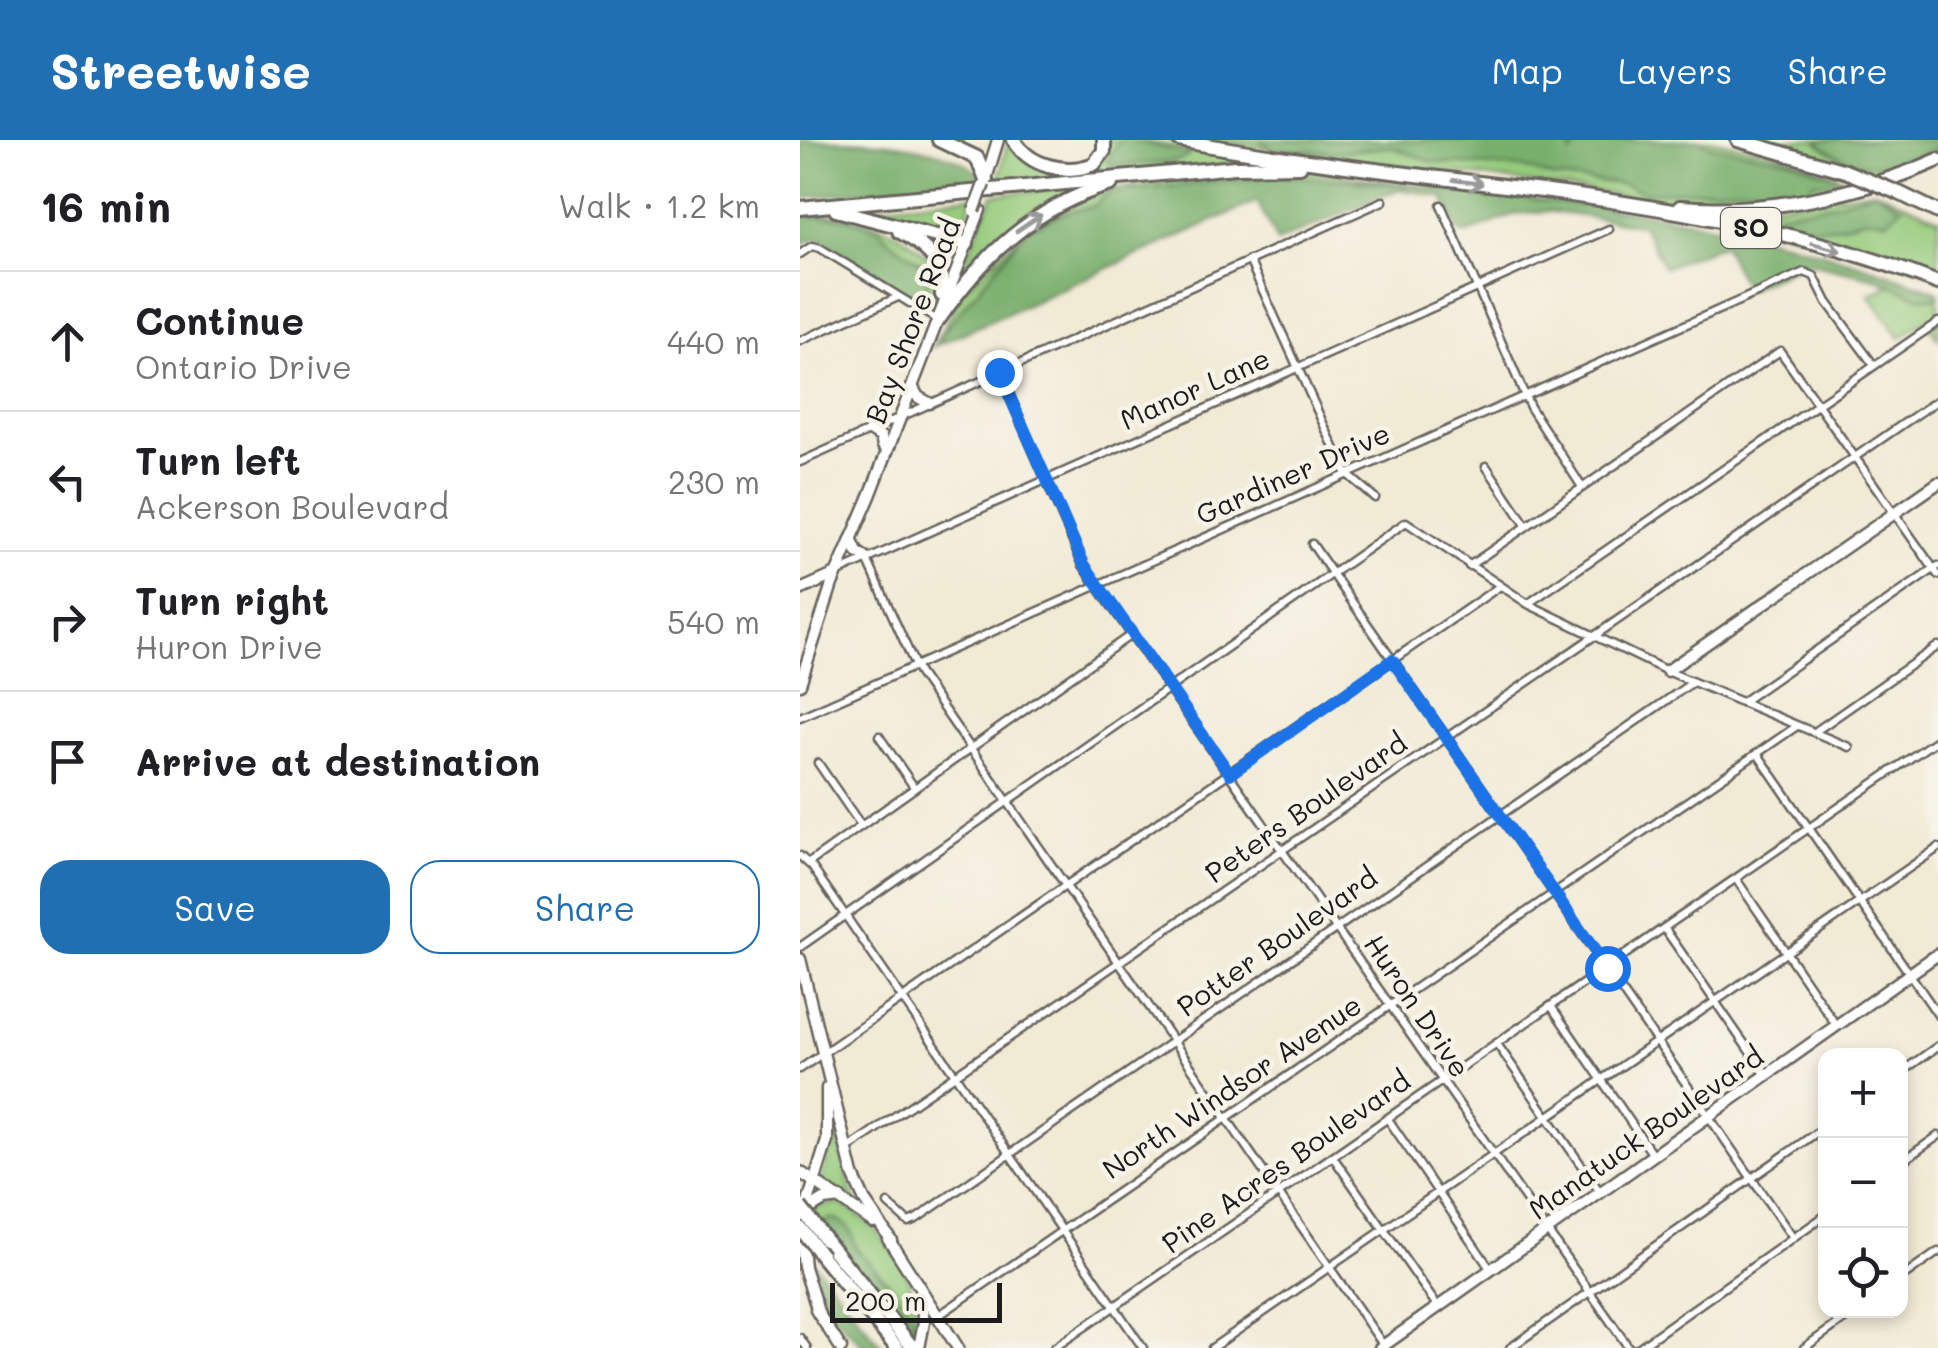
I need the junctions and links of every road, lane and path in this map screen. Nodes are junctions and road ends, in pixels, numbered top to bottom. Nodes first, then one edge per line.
1 (938, 140) edge
2 (1000, 140) edge
3 (1014, 140) edge
4 (1104, 140) edge
5 (1180, 140) edge
6 (1738, 140) edge
7 (1938, 160) edge
8 (1378, 170) junction
9 (1172, 173) junction
10 (987, 182) junction
11 (1558, 194) junction
12 (1383, 201) dead end
13 (1441, 205) dead end
14 (804, 208) edge
15 (1938, 212) edge
16 (879, 220) junction
17 (1610, 229) dead end
18 (965, 244) junction
19 (801, 253) edge
20 (1249, 260) junction
21 (1938, 283) edge
22 (1477, 287) junction
23 (942, 295) junction
24 (899, 297) junction
25 (937, 319) junction
26 (1936, 323) edge
27 (800, 341) edge
28 (1874, 364) junction
29 (1296, 368) junction
30 (999, 372) junction
31 (913, 386) junction
32 (1524, 396) junction
33 (1938, 400) edge
34 (1818, 403) junction
35 (930, 404) junction
36 (897, 418) junction
37 (870, 430) junction
38 (883, 446) junction
39 (1856, 457) junction
40 (800, 462) edge
41 (1486, 466) dead end
42 (1347, 474) junction
43 (1046, 480) junction
44 (1938, 483) edge
45 (1582, 488) junction
46 (1375, 498) dead end
47 (1895, 513) junction
48 (859, 515) junction
49 (1526, 526) junction
50 (850, 538) junction
51 (1312, 544) dead end
52 (867, 560) junction
53 (1469, 566) junction
54 (1937, 570) edge
55 (837, 573) junction
56 (1331, 573) junction
57 (1098, 586) junction
58 (1500, 586) junction
59 (802, 589) edge
60 (1528, 604) junction
61 (823, 610) junction
62 (1132, 634) junction
63 (1595, 637) junction
64 (1938, 646) edge
65 (1392, 660) junction
66 (916, 667) junction
67 (1667, 670) junction
68 (1694, 682) junction
69 (800, 684) edge
70 (1170, 687) junction
71 (1741, 702) junction
72 (800, 717) edge
73 (1798, 725) junction
74 (1815, 732) junction
75 (878, 736) dead end
76 (1447, 738) junction
77 (1938, 739) edge
78 (1850, 746) dead end
79 (970, 748) junction
80 (1757, 753) junction
81 (818, 763) dead end
82 (1230, 774) junction
83 (914, 787) junction
84 (1007, 802) junction
85 (1500, 816) junction
86 (860, 824) junction
87 (1809, 829) junction
88 (1938, 848) edge
89 (1283, 851) junction
90 (800, 856) edge
91 (810, 863) junction
92 (1736, 879) junction
93 (1064, 886) junction
94 (1554, 892) junction
95 (1859, 902) junction
96 (846, 916) junction
97 (1336, 928) junction
98 (1665, 928) junction
99 (800, 947) edge
100 (1786, 952) junction
101 (1938, 954) edge
102 (800, 960) edge
103 (1119, 964) junction
104 (1607, 968) junction
105 (1910, 974) junction
106 (902, 999) junction
107 (1716, 1002) junction
108 (1390, 1006) junction
109 (1551, 1006) junction
110 (1938, 1015) edge
111 (1837, 1026) junction
112 (1172, 1042) junction
113 (1657, 1042) junction
114 (1497, 1044) junction
115 (1938, 1046) edge
116 (822, 1054) junction
117 (1908, 1067) edge
118 (800, 1069) edge
119 (954, 1076) junction
120 (1766, 1076) junction
121 (827, 1078) junction
122 (1602, 1079) junction
123 (1441, 1082) junction
124 (1548, 1116) junction
125 (1709, 1117) junction
126 (1226, 1118) junction
127 (1388, 1119) junction
128 (1818, 1132) edge
129 (1938, 1136) edge
130 (846, 1149) junction
131 (1008, 1153) junction
132 (1492, 1155) junction
133 (1654, 1156) junction
134 (1333, 1157) junction
135 (1908, 1157) edge
136 (800, 1172) edge
137 (1751, 1178) junction
138 (816, 1182) junction
139 (1438, 1192) junction
140 (1600, 1193) junction
141 (1278, 1194) junction
142 (842, 1198) junction
143 (888, 1204) dead end
144 (802, 1210) edge
145 (1818, 1221) edge
146 (800, 1228) edge
147 (1062, 1230) junction
148 (1384, 1230) junction
149 (1546, 1231) junction
150 (1793, 1238) junction
151 (891, 1240) junction
152 (1938, 1252) edge
153 (1330, 1267) junction
154 (1491, 1270) junction
155 (1908, 1273) edge
156 (914, 1276) junction
157 (800, 1283) edge
158 (1589, 1292) junction
159 (1114, 1306) junction
160 (1438, 1308) junction
161 (819, 1315) junction
162 (938, 1317) junction
163 (1846, 1318) edge
164 (800, 1338) edge
165 (908, 1345) edge
166 (1383, 1347) edge
167 (807, 1348) edge
168 (841, 1348) edge
169 (958, 1348) edge
170 (1054, 1348) edge
171 (1143, 1348) edge
172 (1212, 1348) edge
173 (1510, 1348) edge
174 (1629, 1348) edge
175 (1638, 1348) edge
176 (1804, 1348) edge

1 - 10 highway
2 - 10 main road, Bay Shore Road
3 - 4 highway
5 - 8 highway, SO
6 - 15 highway, bridge
7 - 11 highway
8 - 9 highway
8 -> 11 highway, SO
9 - 14 highway
25 -> 9 highway
10 - 18 main road, Bay Shore Road, bridge
11 -> 21 highway, SO
12 - 20 street
13 - 22 street
14 - 16 highway
16 - 18 highway
16 - 23 highway
17 - 22 street, Manor Lane
18 - 23 main road, Bay Shore Road
18 - 25 main road, Bay Shore Road
19 - 24 street
20 - 29 street
20 - 30 street
22 - 29 street, Manor Lane
22 - 32 street
23 - 25 main road, Bay Shore Road
24 - 25 street
24 - 27 street
25 - 31 main road, Bay Shore Road
25 - 36 main road, Bay Shore Road
26 - 28 street
28 - 32 street, Gardiner Drive
28 - 34 street
29 - 42 street
29 - 43 street, Manor Lane
30 - 35 street
30 - 43 street, Huron Drive
31 - 35 main road
31 - 36 main road, Bay Shore Road
32 - 42 street, Gardiner Drive
32 - 45 street
33 - 39 street, Peters Boulevard
34 - 39 street
34 - 45 street
34 - 60 street
35 - 36 street
36 - 37 street
36 - 38 main road, Bay Shore Road
36 - 48 main road, Bay Shore Road
37 - 38 main road
37 - 40 street
38 - 48 main road, Bay Shore Road
39 - 47 street
39 - 63 street, Peters Boulevard
41 - 49 street
42 - 46 street
42 - 57 street, Gardiner Drive
43 - 52 street, Manor Lane
43 - 57 street, Huron Drive
44 - 47 main road
45 - 49 street
47 - 54 street
47 - 67 main road
48 - 50 main road, Bay Shore Road
49 - 53 street
50 - 52 main road
50 - 55 main road, Bay Shore Road
51 - 56 street
52 - 55 street, Manor Lane
52 - 66 street
53 - 56 street
53 - 58 street
54 - 71 street
55 - 59 main road, Manor Lane
55 - 61 main road, Bay Shore Road
56 - 65 street
56 - 70 street
57 - 62 street, Huron Drive
57 - 66 street, Gardiner Drive
58 - 60 street
58 - 65 street
59 - 61 main road
60 - 63 street
61 - 69 main road, Bay Shore Road
62 - 70 street, Huron Drive
62 - 79 street
63 - 67 street
63 - 76 street, Peters Boulevard
64 - 74 street
65 - 76 street
65 - 82 street
66 - 72 street, Gardiner Drive
66 - 79 street
67 - 68 street
68 - 71 street
68 - 85 street, Potter Boulevard
70 - 82 street, Huron Drive
70 - 84 street
71 - 73 street
73 - 74 street
73 - 80 street, North Windsor Avenue
74 - 78 street
75 - 83 street
76 - 85 street
76 - 89 street, Peters Boulevard
77 - 87 street, Pine Acres Boulevard
79 - 83 street
79 - 84 street
80 - 87 street
80 - 94 street, North Windsor Avenue
81 - 86 street
82 - 89 street, Huron Drive
82 - 93 street
83 - 86 street
84 - 93 street
84 - 96 street
85 - 94 street
85 - 97 street, Potter Boulevard
86 - 91 street
87 - 92 street, Pine Acres Boulevard
87 - 95 street
88 - 95 street
89 - 97 street, Huron Drive
89 - 103 street, Peters Boulevard
90 - 91 street
91 - 96 street
92 - 98 street, Pine Acres Boulevard
92 - 100 street
93 - 103 street
93 - 106 street
94 - 104 street
94 - 108 street, North Windsor Avenue
95 - 100 street
95 - 105 street
96 - 99 street
96 - 106 street
97 - 108 street, Huron Drive
97 - 112 street, Potter Boulevard
98 - 104 street, Pine Acres Boulevard
98 - 107 street
100 - 107 street
100 - 111 street
101 - 105 main road, Manatuck Boulevard
102 - 116 main road
103 - 112 street
103 - 119 street, Peters Boulevard
104 - 109 street, Pine Acres Boulevard
104 - 113 street
105 - 110 street
105 - 111 main road, Manatuck Boulevard
106 - 116 street
106 - 119 street
107 - 113 street
107 - 120 street
108 - 123 street, Huron Drive
108 - 126 street, North Windsor Avenue
109 - 114 street, Pine Acres Boulevard
109 - 122 street
111 - 120 main road, Manatuck Boulevard
112 - 126 street
112 - 131 street, Potter Boulevard
113 - 122 street
113 - 125 street
114 - 123 street, Pine Acres Boulevard
114 - 124 street
115 - 117 street
116 - 118 street
116 - 121 main road
119 - 130 street, Peters Boulevard
119 - 131 street
120 - 125 main road, Manatuck Boulevard
121 - 130 main road
121 - 138 main road
122 - 124 street
122 - 133 street
123 - 127 street, Pine Acres Boulevard
123 - 132 street, Huron Drive
124 - 132 street
124 - 140 street
125 - 133 main road, Manatuck Boulevard
125 - 137 street
126 - 141 street
126 - 147 street, North Windsor Avenue
127 - 134 street, Pine Acres Boulevard
127 - 139 street
128 - 137 street
129 - 135 street
130 - 151 main road
131 - 143 street, Potter Boulevard
131 - 147 street
132 - 139 street
132 - 149 street, Huron Drive
133 - 140 main road, Manatuck Boulevard
134 - 141 street, Pine Acres Boulevard
134 - 148 street
136 - 138 main road
137 - 150 street
137 - 158 street
138 - 142 main road
138 - 144 main road
139 - 148 street
139 - 154 street
140 - 149 main road, Manatuck Boulevard
141 - 153 street
141 - 159 street, Pine Acres Boulevard
142 - 144 main road
142 - 151 main road
144 - 161 main road
144 - 165 highway, bridge
145 - 150 street
146 - 165 highway, bridge
147 - 159 street
147 - 162 street, North Windsor Avenue
148 - 153 street
148 - 160 street
149 - 154 main road, Manatuck Boulevard
149 - 158 street, Huron Drive
150 - 175 street
151 - 156 main road
152 - 155 street
153 - 166 street
153 - 172 street
154 - 160 main road, Manatuck Boulevard
156 - 162 main road
156 - 165 main road
157 - 161 main road
158 - 173 street
158 - 174 street, Huron Drive
159 - 170 street, Pine Acres Boulevard
159 - 171 street
160 - 166 main road, Manatuck Boulevard
161 - 168 main road
162 - 169 main road
163 - 176 street
164 - 167 street

